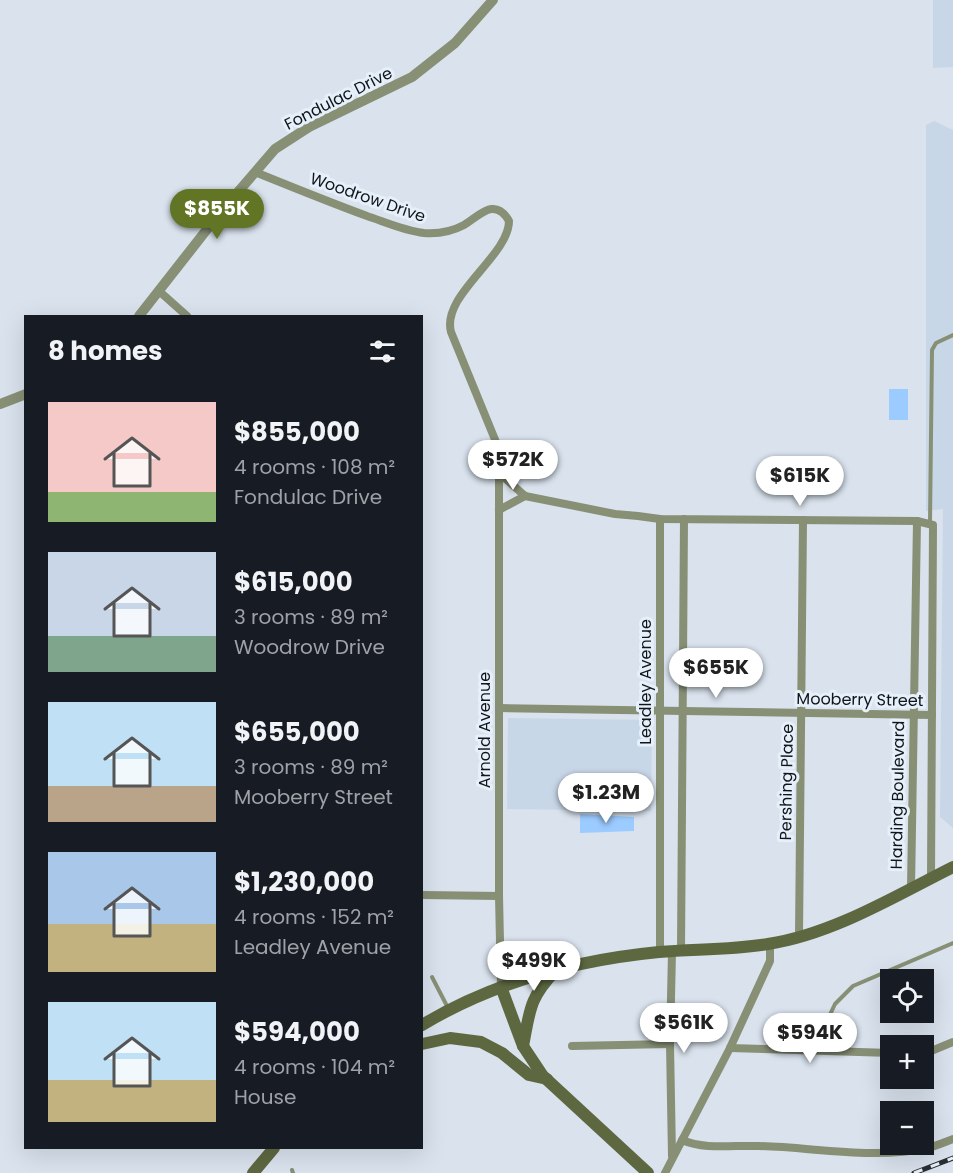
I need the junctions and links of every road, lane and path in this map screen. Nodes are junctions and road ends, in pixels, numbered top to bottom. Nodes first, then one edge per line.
1 (493, 0) edge
2 (255, 172) junction
3 (159, 291) junction
4 (140, 315) edge
5 (186, 315) edge
6 (953, 335) edge
7 (24, 395) edge
8 (0, 404) edge
9 (500, 473) junction
10 (525, 496) junction
11 (499, 510) junction
12 (660, 519) junction
13 (684, 519) junction
14 (803, 520) junction
15 (917, 522) junction
16 (931, 524) junction
17 (500, 708) junction
18 (659, 711) junction
19 (683, 711) junction
20 (802, 713) junction
21 (914, 715) junction
22 (932, 715) junction
23 (953, 867) edge
24 (931, 878) junction
25 (911, 888) junction
26 (423, 895) edge
27 (499, 896) junction
28 (799, 936) junction
29 (953, 943) edge
30 (770, 944) junction
31 (671, 952) junction
32 (556, 969) junction
33 (432, 977) dead end
34 (501, 987) junction
35 (448, 1009) junction
36 (423, 1024) edge
37 (953, 1042) edge
38 (423, 1044) edge
39 (670, 1044) junction
40 (524, 1046) junction
41 (572, 1046) dead end
42 (730, 1048) junction
43 (934, 1050) edge
44 (818, 1051) junction
45 (880, 1053) edge
46 (547, 1079) junction
47 (953, 1139) edge
48 (682, 1140) junction
49 (273, 1149) edge
50 (672, 1156) junction
51 (253, 1173) edge
52 (648, 1173) edge
53 (665, 1173) edge

1 - 2 street, Fondulac Drive
2 - 3 street, Fondulac Drive
2 - 9 street, Woodrow Drive
3 - 4 street, Fondulac Drive
3 - 5 street
6 - 16 lane
7 - 8 street
9 - 10 street
9 - 11 street, Arnold Avenue
10 - 11 street
10 - 12 street
11 - 17 street, Arnold Avenue
12 - 13 street
12 - 18 street, Leadley Avenue
13 - 14 street
13 - 19 street, Leadley Avenue
14 - 15 street
14 - 20 street, Pershing Place
15 - 16 street
15 - 21 street, Harding Boulevard
16 - 22 street, Harding Boulevard
17 - 18 street, Mooberry Street
17 - 27 street, Arnold Avenue
18 - 19 street, Mooberry Street
18 - 31 street, Leadley Avenue
19 - 20 street, Mooberry Street
19 - 31 street, Leadley Avenue
20 - 21 street, Mooberry Street
20 - 28 street, Pershing Place
21 - 22 street, Mooberry Street
21 - 25 street, Harding Boulevard
22 - 24 street, Harding Boulevard
23 - 24 main road
24 - 25 main road
25 - 28 main road
26 - 27 street
27 - 34 street, Arnold Avenue
28 - 30 main road
29 - 44 lane
30 - 31 main road
30 - 42 street
31 - 32 main road
31 - 39 street, Leadley Avenue
32 - 34 main road
32 - 40 main road
33 - 35 lane
34 - 35 main road
34 - 40 main road
35 - 36 main road
37 - 43 street
38 - 46 main road
39 - 41 street
39 - 50 street, Leadley Avenue
40 - 46 main road
42 - 44 street
42 - 48 street
44 - 45 street
46 - 52 main road
47 - 48 street
48 - 50 street
49 - 51 main road
50 - 53 street

